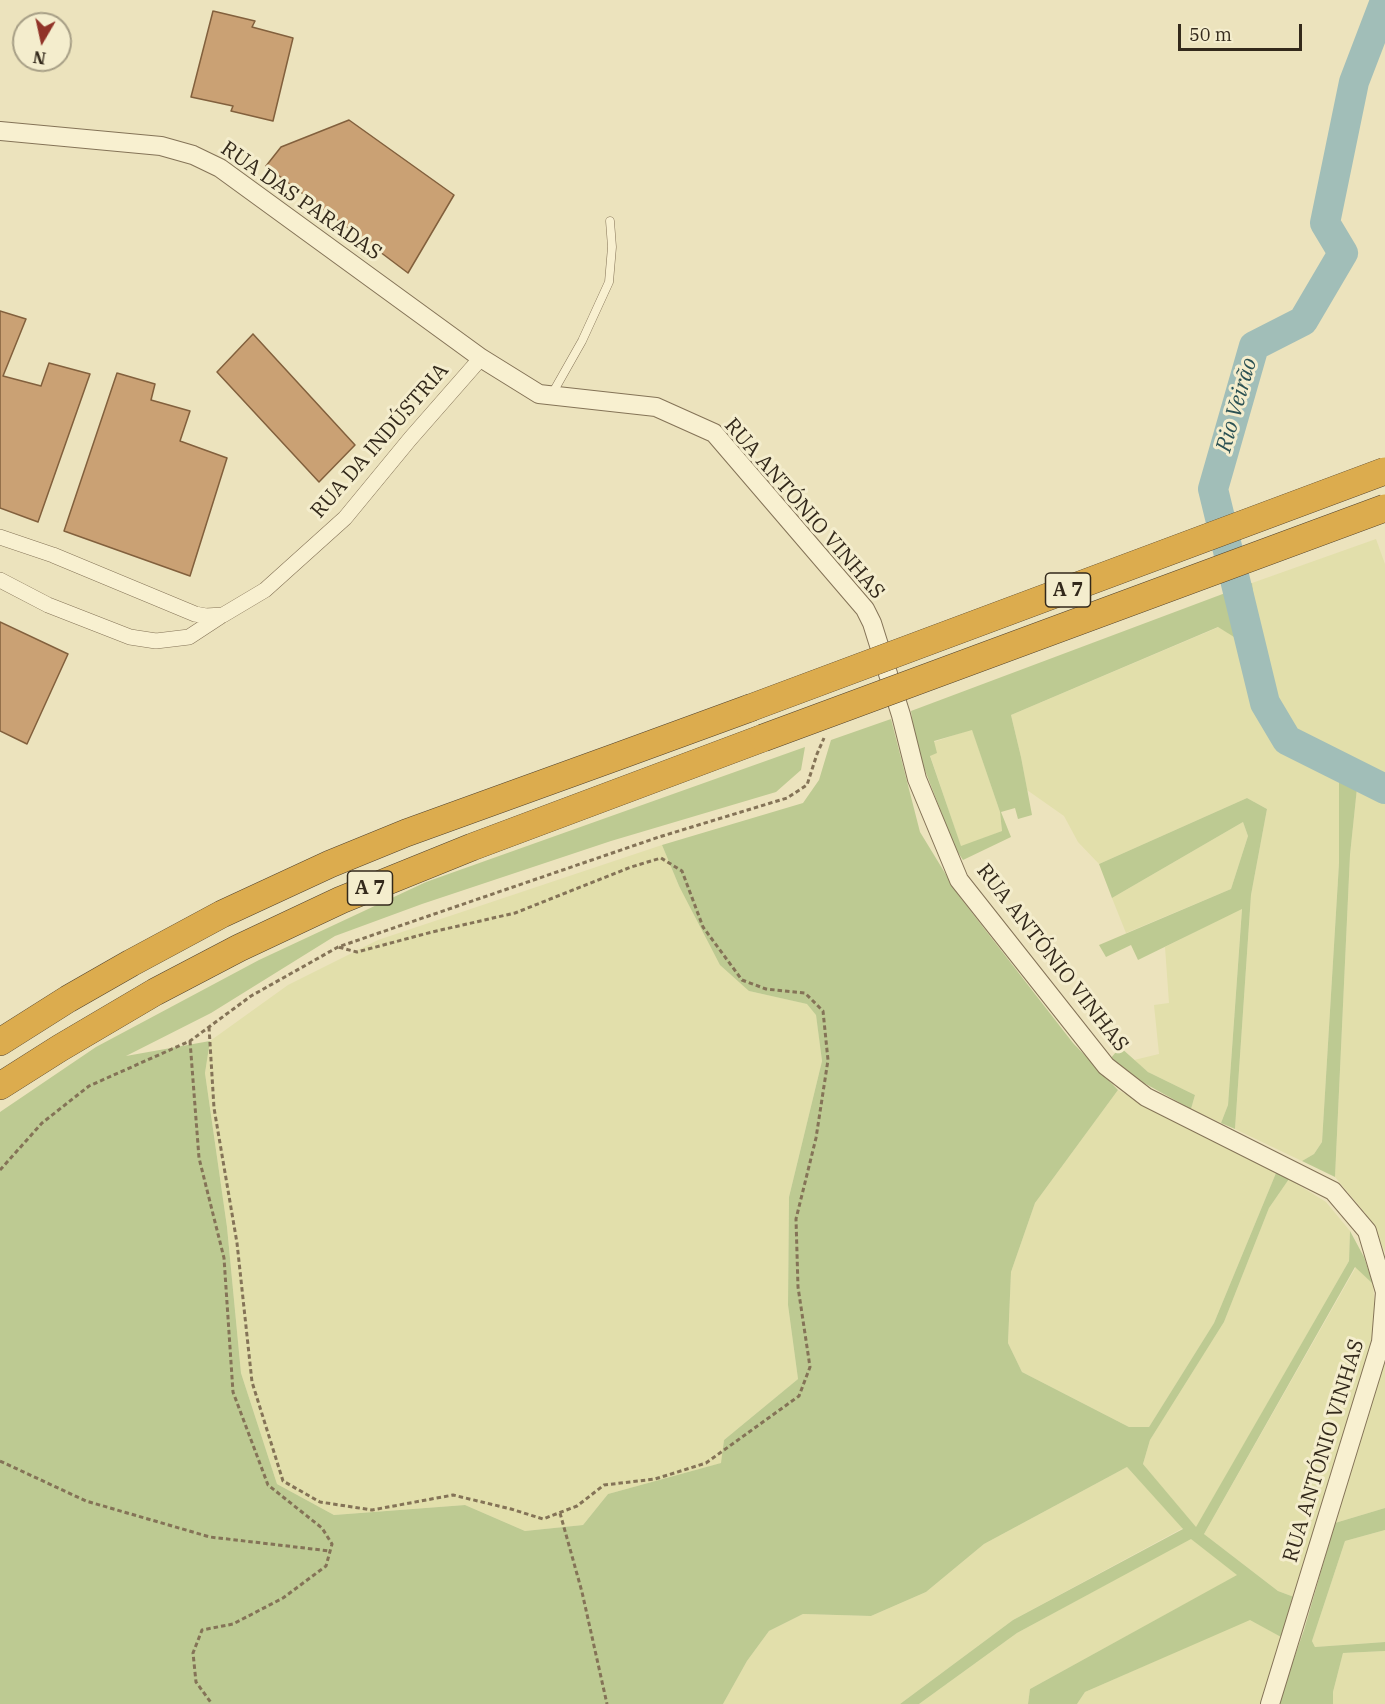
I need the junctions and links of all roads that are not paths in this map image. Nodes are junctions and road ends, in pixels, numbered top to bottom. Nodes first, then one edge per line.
1 (0, 131) edge
2 (610, 221) dead end
3 (481, 358) junction
4 (551, 396) junction
5 (1385, 471) edge
6 (1385, 508) edge
7 (0, 537) edge
8 (0, 580) edge
9 (223, 615) junction
10 (0, 1042) edge
11 (0, 1086) edge
12 (1270, 1704) edge

1 - 3 street, RUA DAS PARADAS
2 - 4 lane
3 - 4 street, RUA ANTÓNIO VINHAS
3 - 9 street, RUA DA INDÚSTRIA
4 - 12 street, RUA ANTÓNIO VINHAS
5 - 10 highway, A 7, bridge
6 - 11 highway, A 7, bridge
7 - 9 street
8 - 9 street, RUA DA INDÚSTRIA

